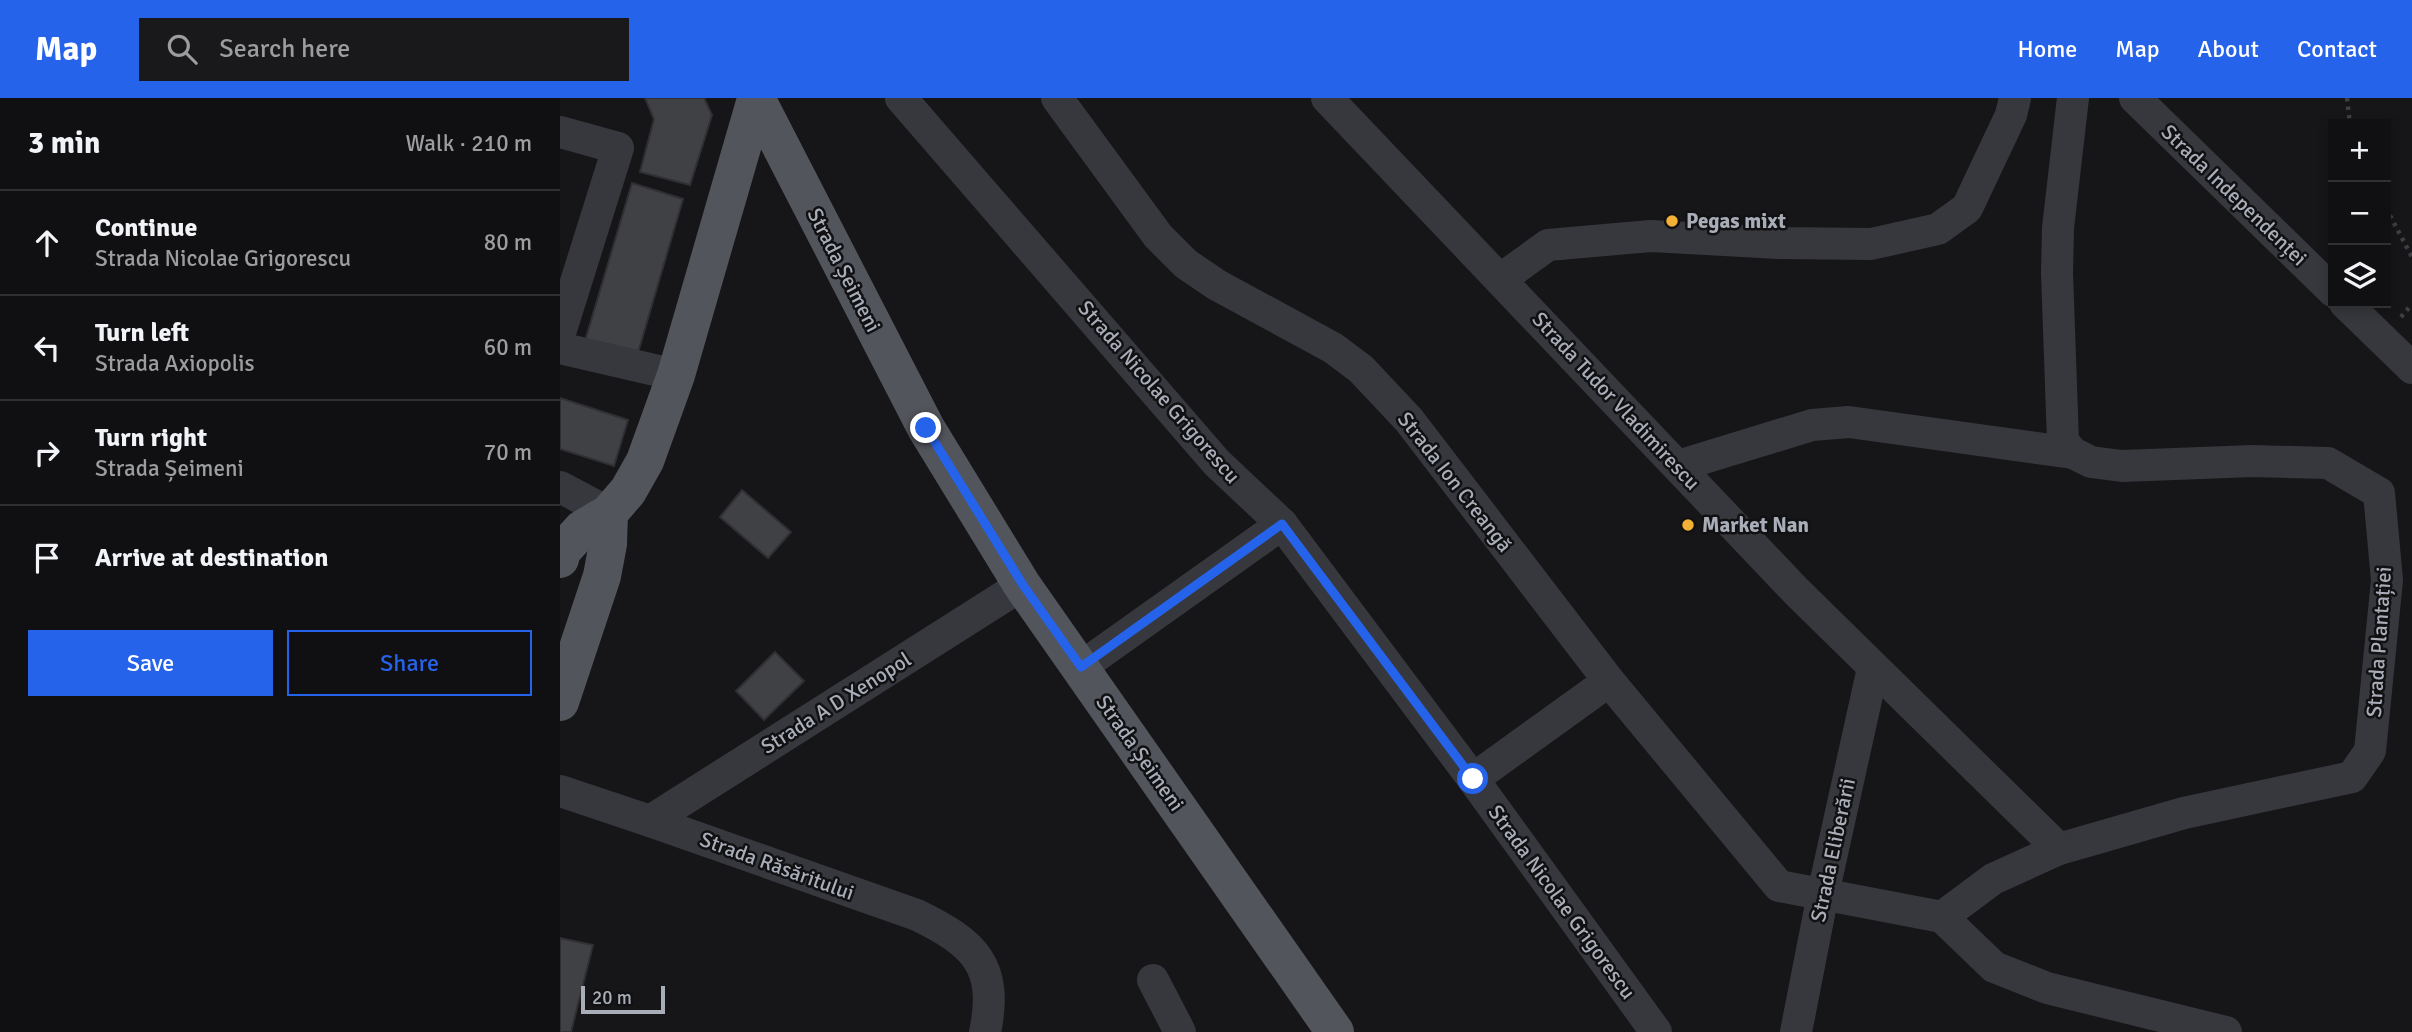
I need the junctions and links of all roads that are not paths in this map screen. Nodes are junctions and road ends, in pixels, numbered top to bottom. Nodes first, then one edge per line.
1 (757, 98) edge
2 (901, 98) edge
3 (1057, 98) edge
4 (1327, 98) edge
5 (2015, 98) edge
6 (2073, 98) edge
7 (2135, 98) edge
8 (560, 132) edge
9 (1501, 279) junction
10 (2328, 286) edge
11 (2350, 308) edge
12 (560, 333) edge
13 (560, 348) edge
14 (2412, 368) edge
15 (676, 375) junction
16 (2073, 453) junction
17 (1678, 466) junction
18 (560, 487) edge
19 (609, 513) junction
20 (1282, 524) junction
21 (560, 559) edge
22 (1023, 585) junction
23 (1081, 667) junction
24 (1873, 668) junction
25 (1609, 681) junction
26 (560, 702) edge
27 (1473, 779) junction
28 (560, 792) edge
29 (650, 821) junction
30 (2059, 849) junction
31 (1823, 894) junction
32 (1942, 917) junction
33 (1153, 979) dead end
34 (985, 1032) edge
35 (1180, 1032) edge
36 (1335, 1032) edge
37 (1656, 1032) edge
38 (1796, 1032) edge
39 (2226, 1032) edge

1 - 15 main road
1 - 22 main road, Strada Șeimeni
2 - 20 street, Strada Nicolae Grigorescu
3 - 25 street, Strada Ion Creangă
4 - 9 street, Strada Tudor Vladimirescu
5 - 9 street
6 - 16 street
7 - 10 street, Strada Independenței
8 - 12 street
9 - 17 street, Strada Tudor Vladimirescu
11 - 14 street
13 - 15 street
15 - 19 main road
16 - 17 street
16 - 30 street, Strada Plantației
17 - 24 street, Strada Tudor Vladimirescu
18 - 19 street
19 - 21 main road
19 - 26 main road
20 - 23 street
20 - 27 street, Strada Nicolae Grigorescu
22 - 23 main road, Strada Șeimeni
22 - 29 street, Strada A D Xenopol
23 - 36 main road, Strada Șeimeni
24 - 30 street, Strada Tudor Vladimirescu
24 - 31 street, Strada Eliberării
25 - 27 street
25 - 31 street, Strada Ion Creangă
27 - 37 street, Strada Nicolae Grigorescu
28 - 29 street, Strada Răsăritului
29 - 34 street, Strada Răsăritului
30 - 32 street, Strada Plantației
31 - 32 street
31 - 38 street, Strada Eliberării
32 - 39 street
33 - 35 street

